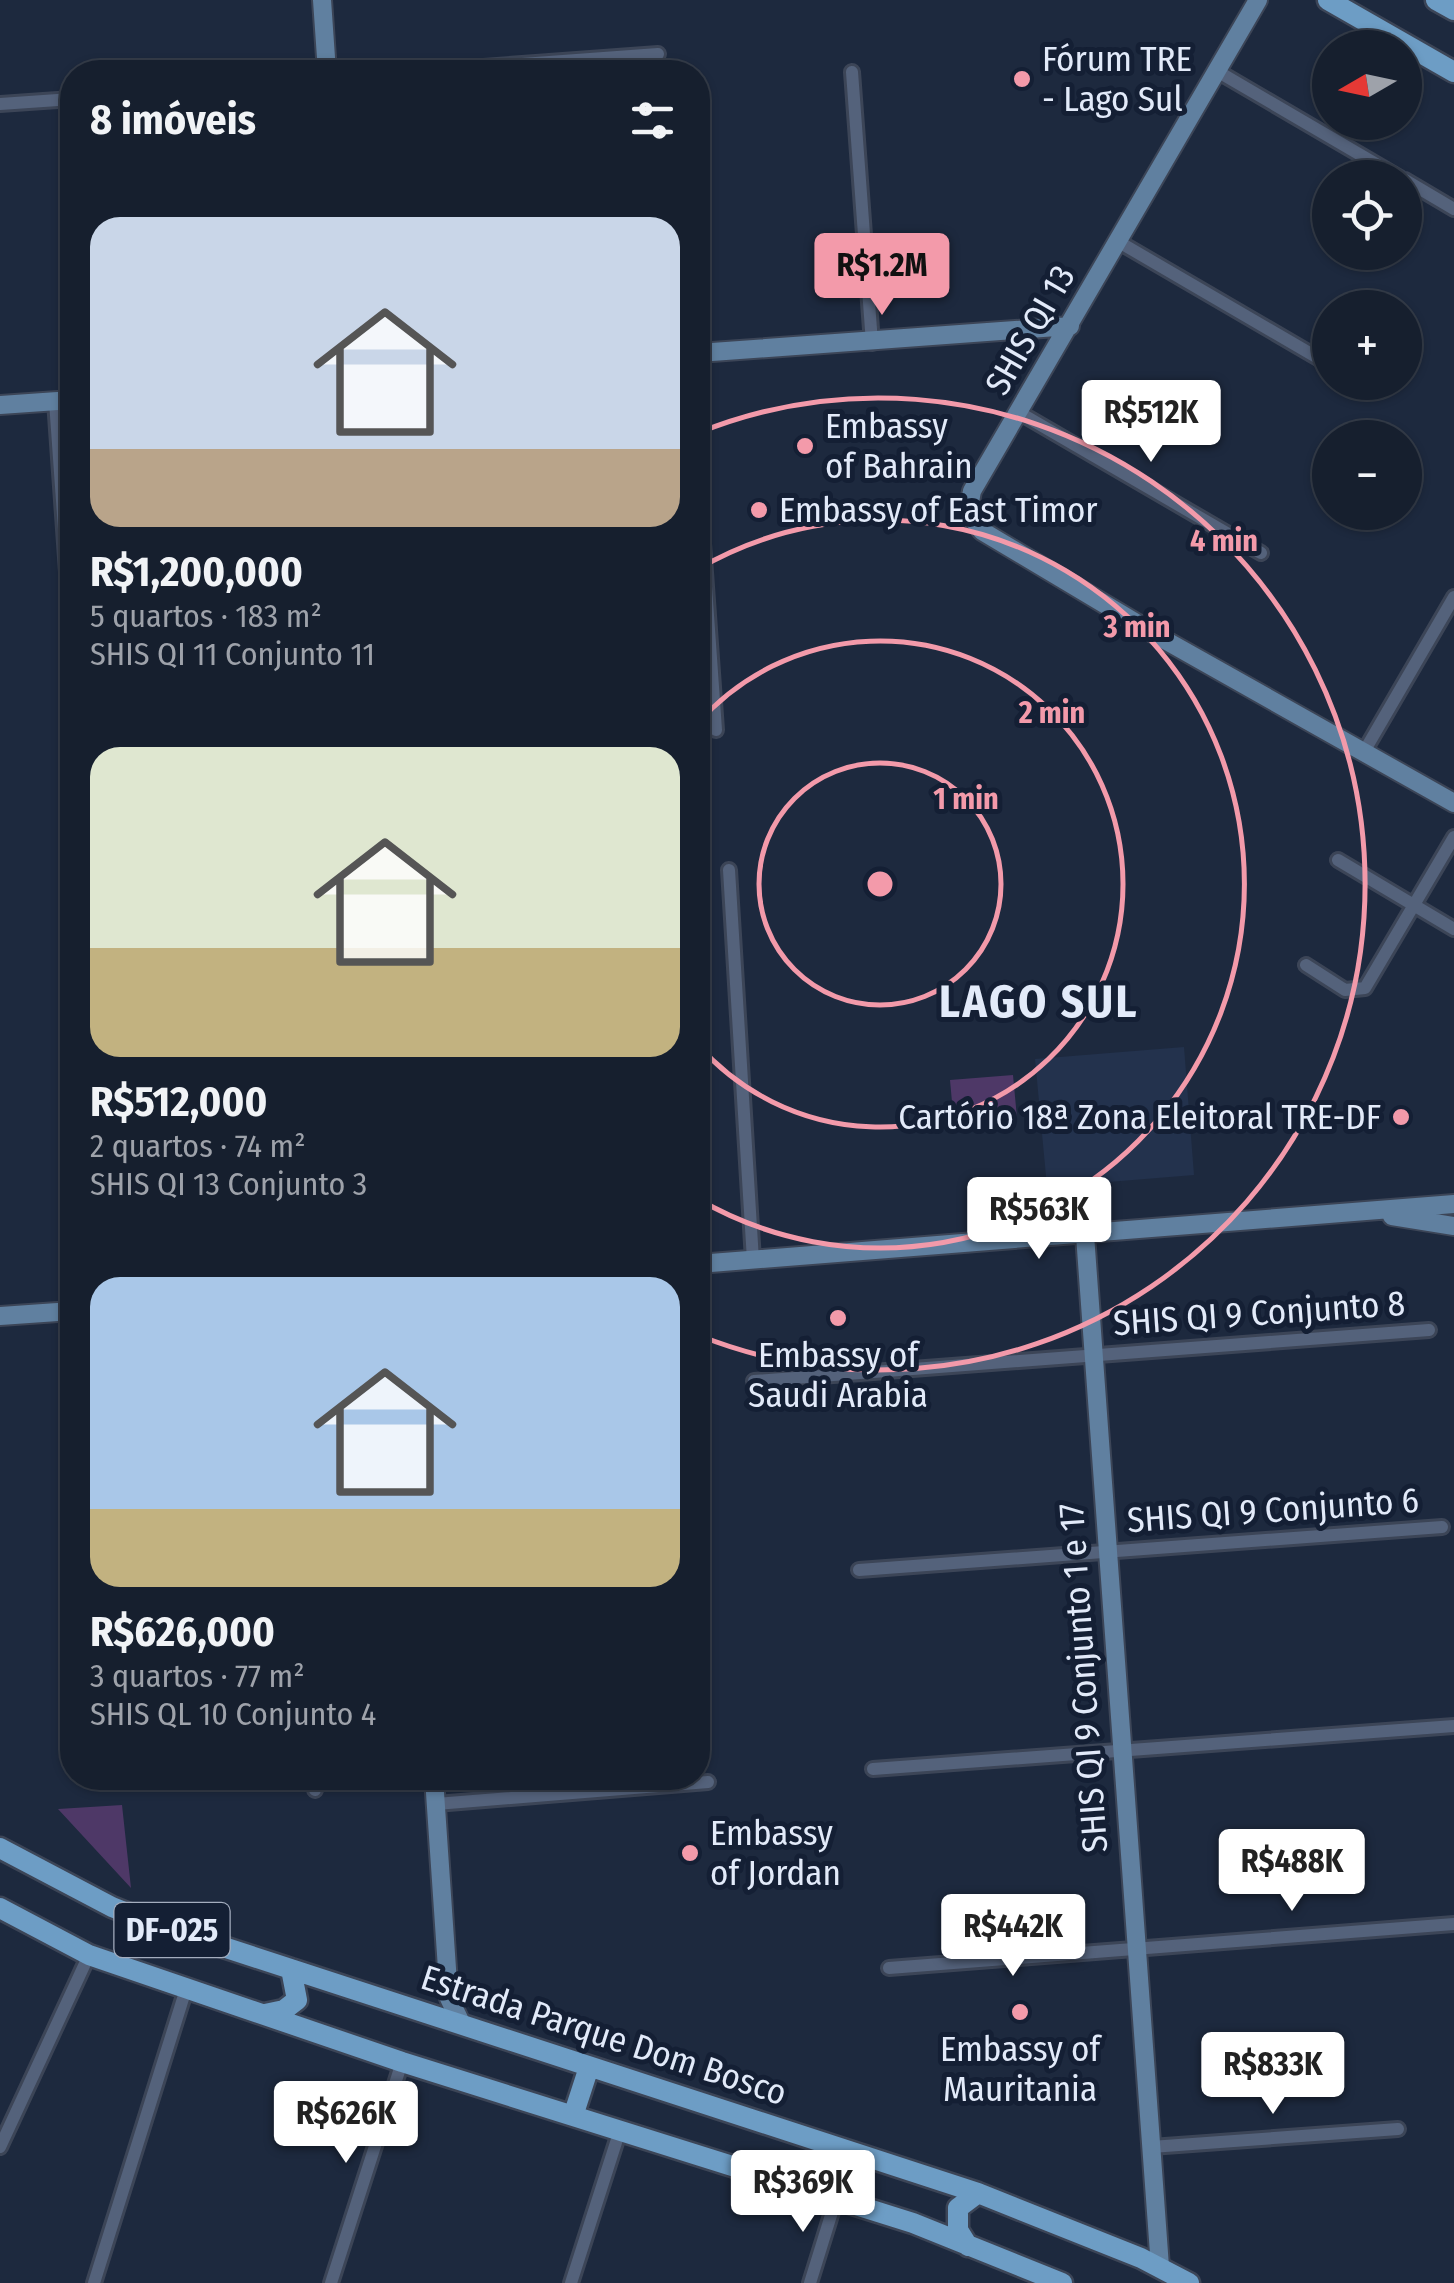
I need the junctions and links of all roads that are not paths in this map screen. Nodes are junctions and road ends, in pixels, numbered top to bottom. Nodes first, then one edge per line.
1 (322, 0) edge
2 (1258, 0) edge
3 (1328, 0) edge
4 (658, 54) dead end
5 (326, 60) edge
6 (577, 60) edge
7 (1218, 71) junction
8 (852, 72) dead end
9 (1454, 72) edge
10 (60, 100) edge
11 (0, 104) edge
12 (1370, 160) edge
13 (1422, 190) edge
14 (1454, 209) edge
15 (1118, 242) junction
16 (1070, 326) junction
17 (872, 343) junction
18 (710, 352) edge
19 (1312, 355) edge
20 (60, 401) edge
21 (0, 405) edge
22 (1020, 413) junction
23 (1261, 554) dead end
24 (1454, 596) edge
25 (710, 644) edge
26 (716, 730) dead end
27 (1365, 750) junction
28 (1454, 803) edge
29 (1454, 837) edge
30 (1338, 860) dead end
31 (729, 870) dead end
32 (1416, 904) junction
33 (1454, 929) edge
34 (1306, 965) dead end
35 (1454, 1204) edge
36 (1376, 1213) junction
37 (1454, 1226) edge
38 (1085, 1234) junction
39 (753, 1260) junction
40 (710, 1263) edge
41 (60, 1312) edge
42 (0, 1316) edge
43 (1430, 1330) dead end
44 (1094, 1355) junction
45 (754, 1382) dead end
46 (1442, 1527) dead end
47 (1108, 1553) junction
48 (859, 1570) dead end
49 (1454, 1726) edge
50 (1121, 1749) junction
51 (873, 1769) dead end
52 (435, 1790) edge
53 (609, 1790) edge
54 (436, 1804) junction
55 (0, 1848) edge
56 (0, 1908) edge
57 (1454, 1924) edge
58 (1133, 1947) junction
59 (89, 1955) junction
60 (889, 1968) dead end
61 (291, 1970) junction
62 (333, 1984) junction
63 (186, 1989) junction
64 (450, 1998) junction
65 (265, 2014) junction
66 (432, 2014) junction
67 (461, 2022) junction
68 (308, 2030) junction
69 (402, 2062) junction
70 (590, 2067) junction
71 (574, 2114) junction
72 (1398, 2129) dead end
73 (620, 2130) junction
74 (0, 2147) edge
75 (1150, 2148) junction
76 (953, 2184) junction
77 (978, 2192) junction
78 (836, 2199) junction
79 (912, 2223) junction
80 (968, 2246) junction
81 (1150, 2263) junction
82 (1051, 2281) edge
83 (94, 2283) edge
84 (330, 2283) edge
85 (571, 2283) edge
86 (810, 2283) edge
87 (1189, 2283) edge

1 - 5 street
2 - 7 street, SHIS QI 13
3 - 9 main road
4 - 6 street
7 - 12 street
7 - 15 street, SHIS QI 13
8 - 17 street
10 - 11 street
13 - 14 street
15 - 16 street, SHIS QI 13
15 - 19 street
16 - 17 street
16 - 22 street, SHIS QI 13
17 - 18 street
20 - 21 street
22 - 23 street
22 - 27 street, SHIS QI 13
24 - 27 street
25 - 26 street
27 - 28 street, SHIS QI 13
29 - 32 street
30 - 32 street
31 - 39 street
32 - 33 street
32 - 34 street
35 - 36 street
36 - 37 street
36 - 38 street
38 - 39 street
38 - 44 street, SHIS QI 9 Conjunto 1 e 17
39 - 40 street
41 - 42 street
43 - 44 street, SHIS QI 9 Conjunto 8
44 - 45 street, SHIS QI 9 Conjunto 8
44 - 47 street, SHIS QI 9 Conjunto 1 e 17
46 - 47 street, SHIS QI 9 Conjunto 6
47 - 48 street, SHIS QI 9 Conjunto 6
47 - 50 street, SHIS QI 9 Conjunto 1 e 17
49 - 50 street
50 - 51 street
50 - 58 street, SHIS QI 9 Conjunto 1 e 17
52 - 54 street
53 - 54 street
54 - 64 street
55 - 61 main road, Estrada Parque Dom Bosco / DF-025
56 - 59 main road, DF-025
57 - 58 street
58 - 60 street
58 - 75 street, SHIS QI 9 Conjunto 1 e 17
59 - 63 main road, DF-025
59 - 74 street
61 - 62 main road, Estrada Parque Dom Bosco / DF-025
61 - 65 main road
62 - 66 main road, Estrada Parque Dom Bosco / DF-025
62 - 68 main road
63 - 65 main road, DF-025
63 - 83 street
64 - 66 street
64 - 67 street
65 - 68 main road, DF-025
66 - 67 main road, Estrada Parque Dom Bosco / DF-025
67 - 70 main road, Estrada Parque Dom Bosco / DF-025
68 - 69 main road, DF-025
69 - 71 main road, DF-025
69 - 84 street
70 - 71 main road
70 - 76 main road, Estrada Parque Dom Bosco / DF-025
71 - 73 main road, DF-025
72 - 75 street
73 - 78 main road, DF-025
73 - 85 street
75 - 81 street, SHIS QI 9 Conjunto 1 e 17
76 - 77 main road, Estrada Parque Dom Bosco / DF-025
76 - 79 main road
77 - 80 main road
77 - 81 main road, Estrada Parque Dom Bosco / DF-025
78 - 79 main road, DF-025
78 - 86 street
79 - 80 main road, DF-025
80 - 82 main road, DF-025
81 - 87 main road, Estrada Parque Dom Bosco / DF-025

